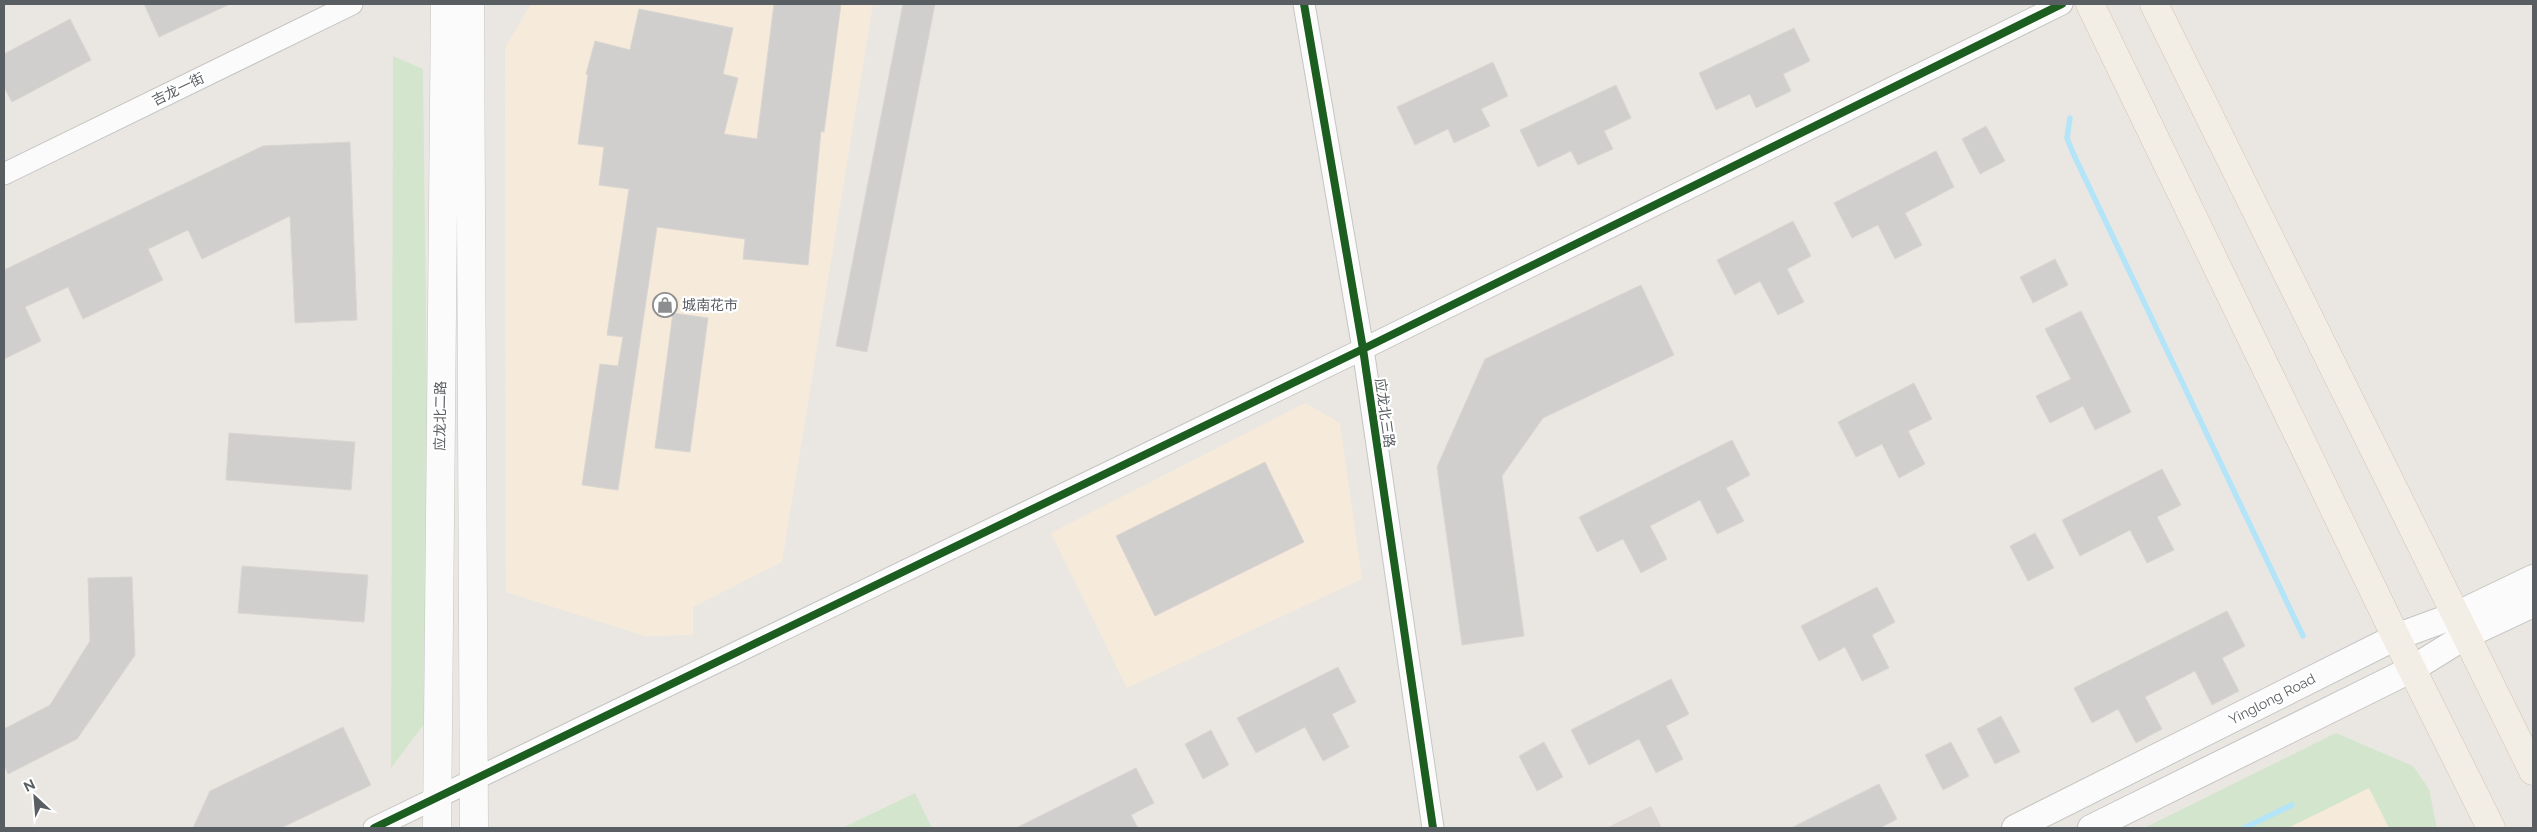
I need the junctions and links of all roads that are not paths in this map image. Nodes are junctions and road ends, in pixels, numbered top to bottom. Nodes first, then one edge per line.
1 (352, 4) edge
2 (444, 4) edge
3 (470, 4) edge
4 (1304, 4) edge
5 (2062, 4) edge
6 (2090, 4) edge
7 (2154, 4) edge
8 (4, 174) edge
9 (1363, 349) junction
10 (2533, 578) edge
11 (2533, 604) edge
12 (2462, 625) junction
13 (2396, 638) junction
14 (2412, 669) junction
15 (2533, 771) edge
16 (474, 779) junction
17 (436, 798) junction
18 (374, 828) edge
19 (437, 828) edge
20 (474, 828) edge
21 (1433, 828) edge
22 (2014, 828) edge
23 (2091, 828) edge
24 (2491, 828) edge

1 - 8 street, 吉龙一街
2 - 17 main road, 应龙北二路
3 - 16 main road
4 - 9 street, 应龙北三路
5 - 9 street
6 - 13 main road
7 - 12 main road
9 - 16 street
9 - 21 street, 应龙北三路
10 - 12 street, Yinglong Road
11 - 12 street, Yinglong Road
12 - 13 street, Yinglong Road
12 - 14 street, Yinglong Road
12 - 15 main road
13 - 14 main road
13 - 22 street, Yinglong Road
14 - 23 street, Yinglong Road
14 - 24 main road
16 - 17 street
16 - 20 main road
17 - 18 street
17 - 19 main road, 应龙北二路

